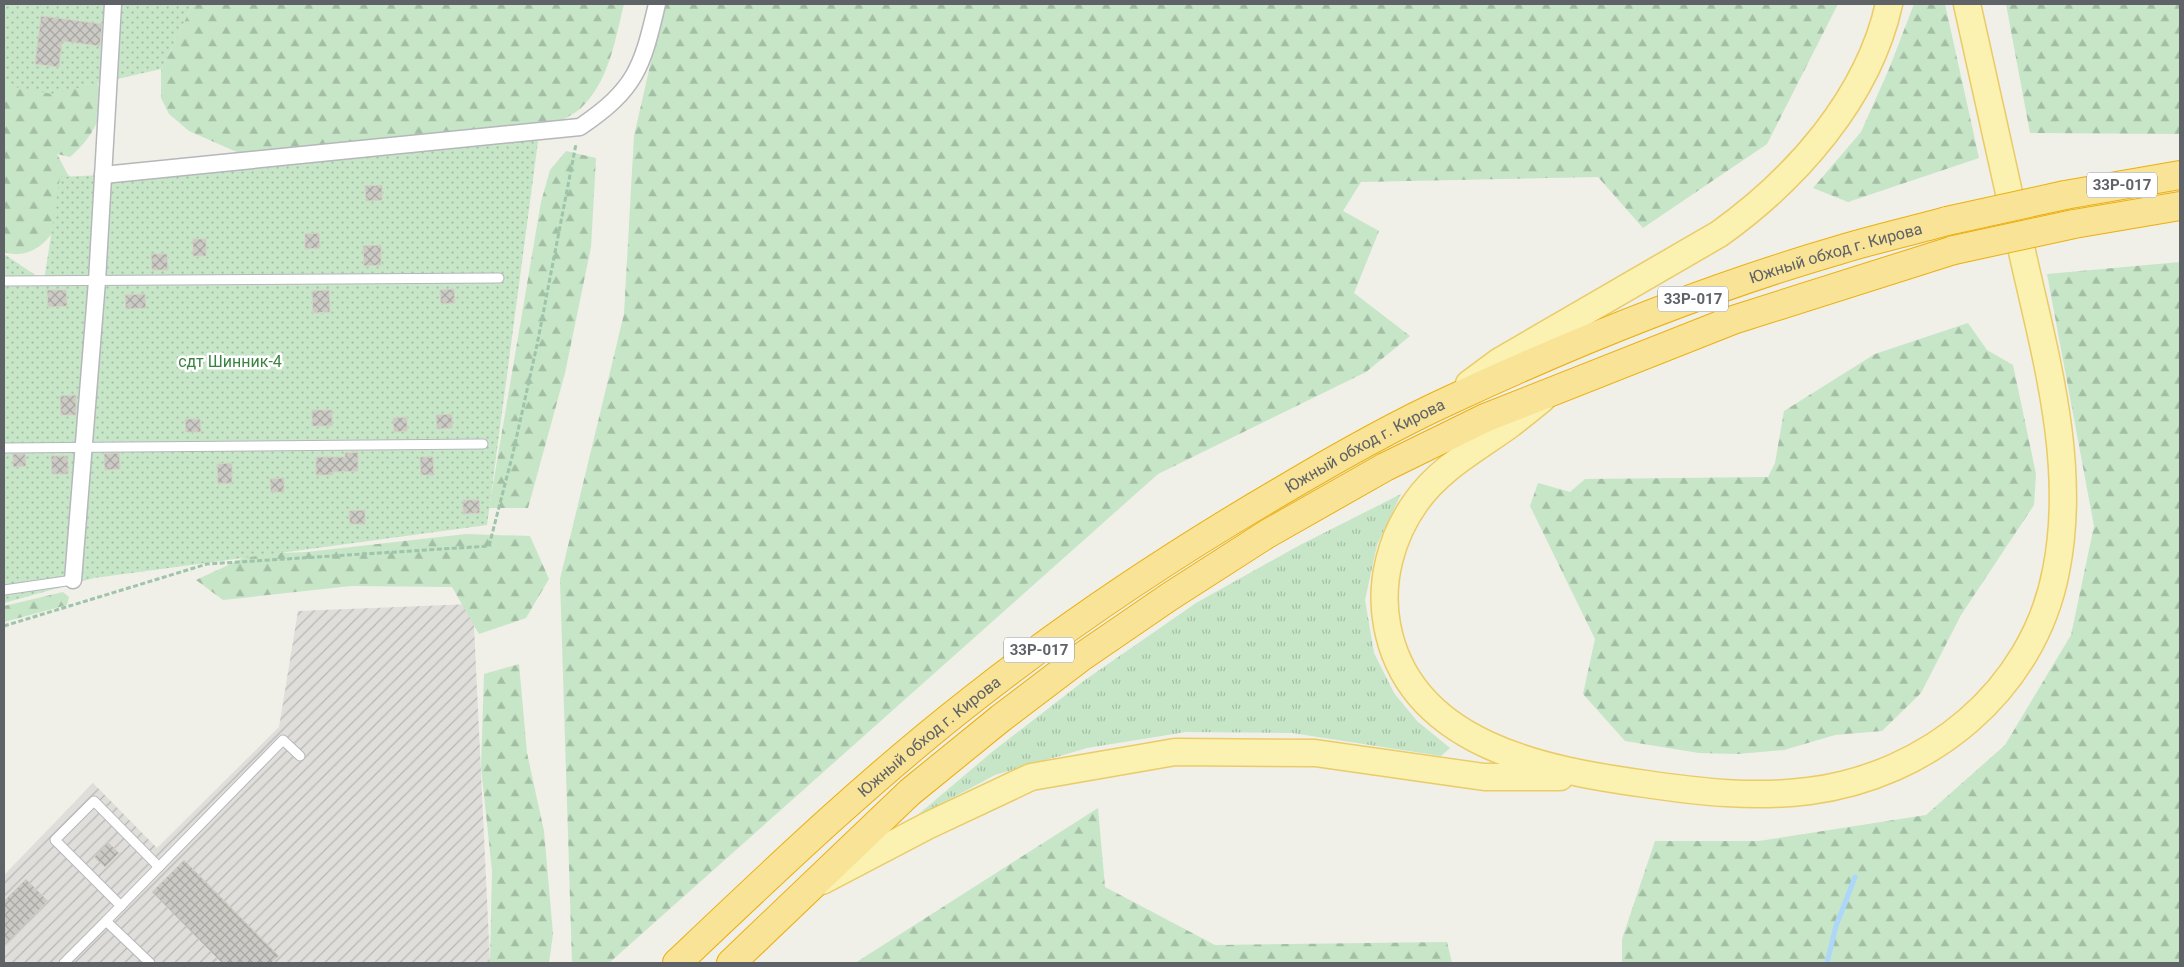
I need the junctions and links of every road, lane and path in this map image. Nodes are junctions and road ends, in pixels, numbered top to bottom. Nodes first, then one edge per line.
1 (113, 4) edge
2 (657, 4) edge
3 (1889, 4) edge
4 (1967, 4) edge
5 (580, 127) junction
6 (2180, 174) edge
7 (103, 175) junction
8 (2180, 206) edge
9 (499, 278) dead end
10 (4, 281) edge
11 (97, 281) junction
12 (1547, 395) junction
13 (1446, 401) junction
14 (483, 444) dead end
15 (4, 448) edge
16 (82, 449) junction
17 (72, 580) joint
18 (4, 590) edge
19 (4, 626) edge
20 (300, 756) dead end
21 (1596, 777) junction
22 (159, 867) junction
23 (810, 887) junction
24 (121, 906) junction
25 (106, 921) junction
26 (64, 963) edge
27 (150, 963) edge
28 (677, 963) edge
29 (731, 963) edge

1 - 7 street
2 - 5 street
3 - 13 main road
4 - 21 main road
5 - 7 street
5 - 19 path
6 - 13 highway, Южный обход г. Кирова / 33Р-017, bridge
7 - 11 street
8 - 12 highway, Южный обход г. Кирова / 33Р-017, bridge
9 - 11 lane
10 - 11 lane
11 - 16 street
12 - 21 main road
12 - 23 highway, Южный обход г. Кирова / 33Р-017
13 - 28 highway, Южный обход г. Кирова / 33Р-017
14 - 16 lane
15 - 16 lane
16 - 17 street
17 - 18 lane
20 - 22 lane
21 - 23 main road
22 - 24 lane
22 - 24 lane
23 - 29 highway, Южный обход г. Кирова / 33Р-017
24 - 25 lane
25 - 26 lane
25 - 27 lane

